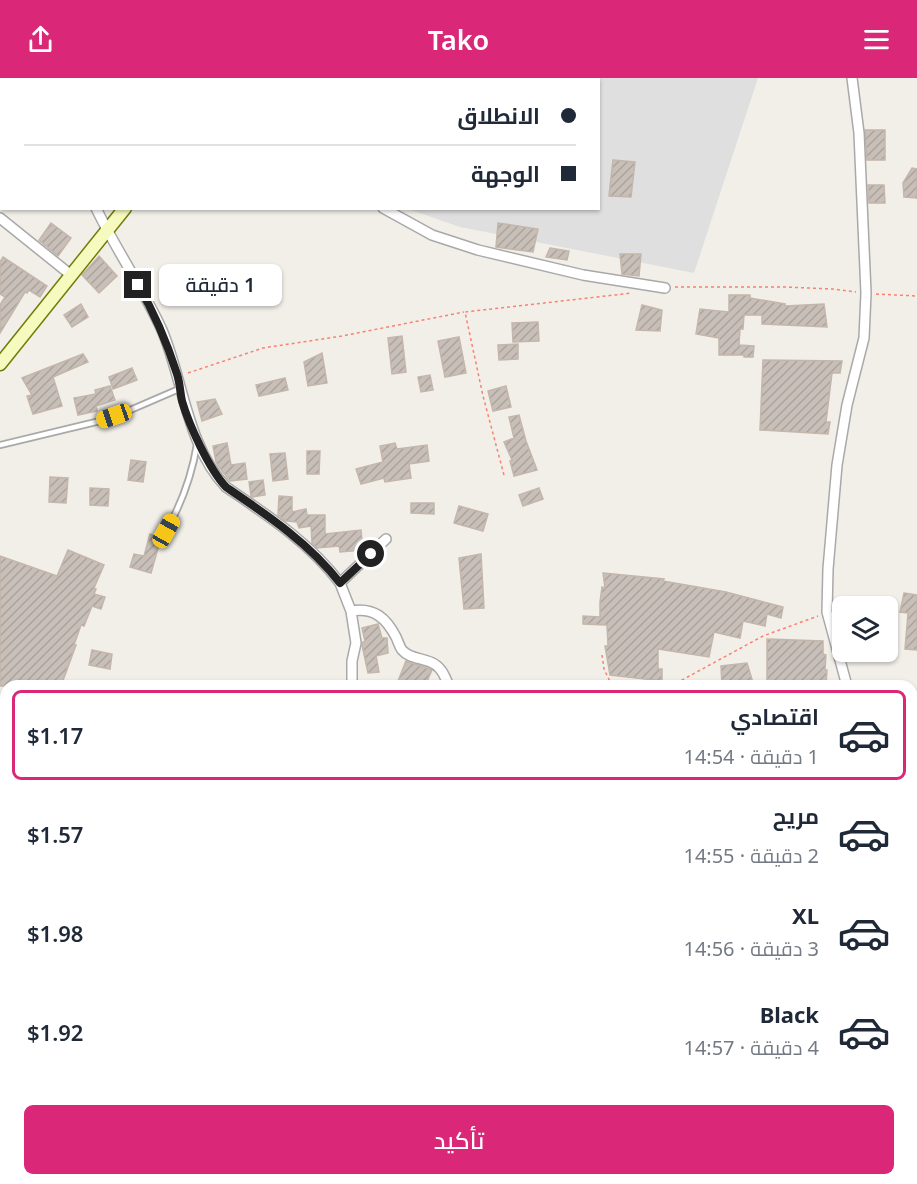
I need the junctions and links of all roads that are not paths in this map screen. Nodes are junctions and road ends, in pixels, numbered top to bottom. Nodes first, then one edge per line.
1 (852, 78) edge
2 (97, 210) edge
3 (123, 210) edge
4 (387, 210) edge
5 (0, 218) edge
6 (107, 231) junction
7 (71, 275) junction
8 (665, 288) road end
9 (0, 364) edge
10 (179, 388) junction
11 (197, 437) junction
12 (0, 445) edge
13 (166, 531) dead end
14 (386, 539) dead end
15 (340, 583) junction
16 (351, 611) junction
17 (352, 680) edge
18 (446, 680) edge
19 (845, 680) edge

1 - 19 street
2 - 6 street
3 - 6 street
4 - 8 street
5 - 7 street
6 - 7 street
6 - 10 street
7 - 9 street
10 - 11 street
10 - 12 lane
11 - 13 lane
11 - 15 street
14 - 15 street
15 - 16 street
16 - 17 street
16 - 18 street

